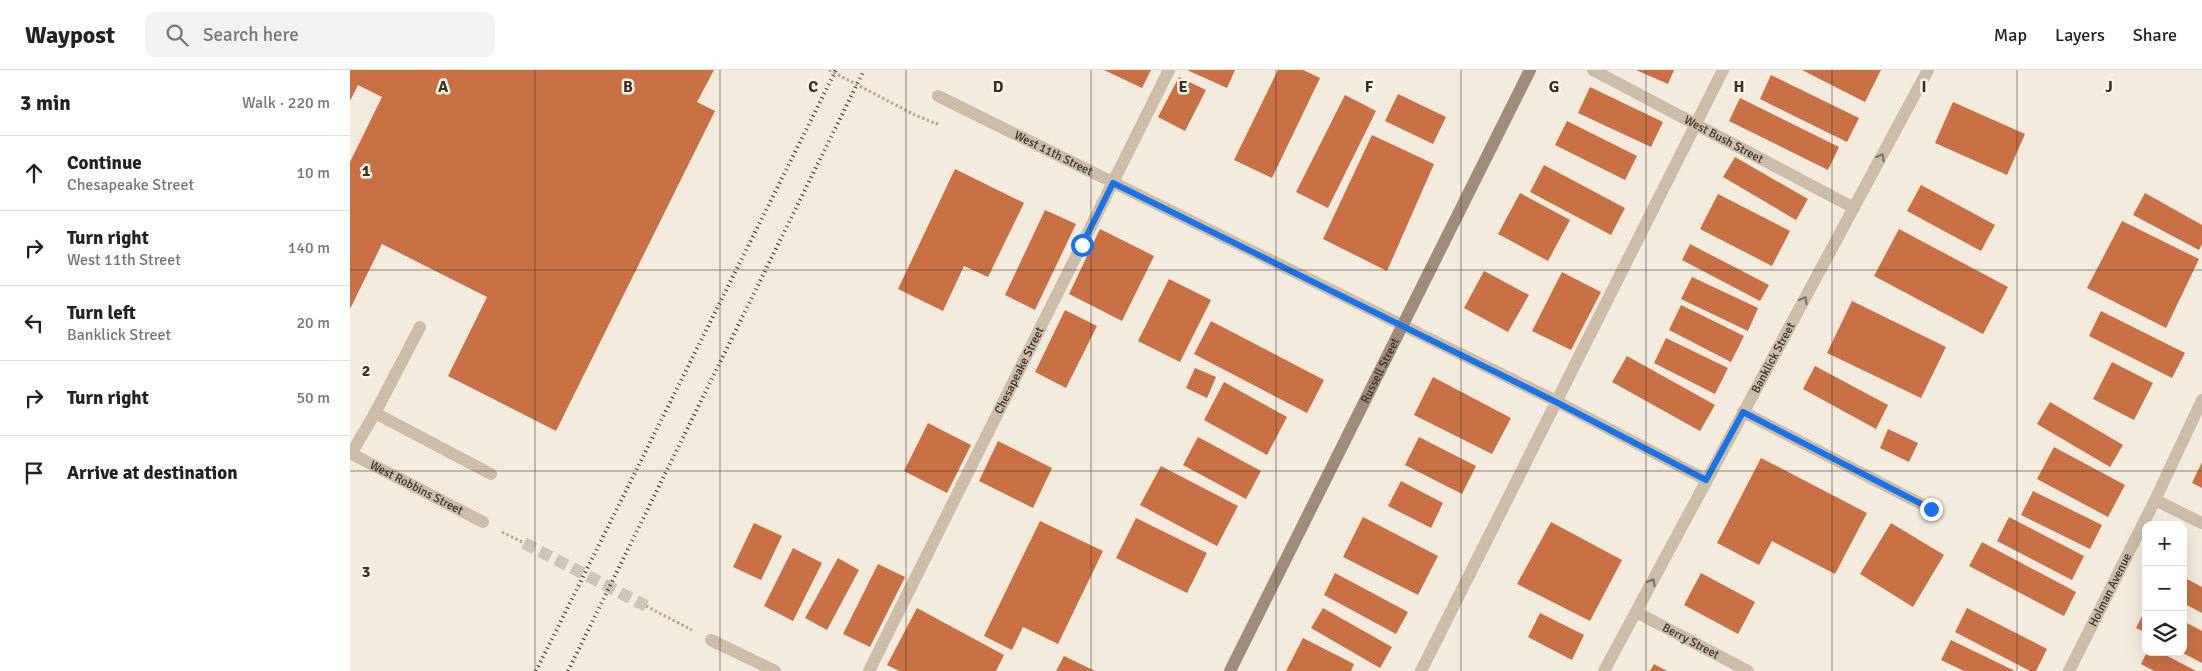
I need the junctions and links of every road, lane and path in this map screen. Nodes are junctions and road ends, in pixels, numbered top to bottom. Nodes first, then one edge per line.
1 (829, 70) edge
2 (1169, 70) edge
3 (1530, 70) edge
4 (1593, 70) edge
5 (1723, 70) edge
6 (1928, 70) edge
7 (938, 96) dead end
8 (913, 114) dead end
9 (1697, 125) junction
10 (1113, 183) junction
11 (1854, 208) junction
12 (1402, 326) junction
13 (420, 327) dead end
14 (2202, 400) edge
15 (1556, 402) junction
16 (1743, 412) junction
17 (375, 413) junction
18 (351, 454) edge
19 (491, 474) dead end
20 (1706, 480) junction
21 (2155, 500) junction
22 (1931, 509) dead end
23 (483, 522) dead end
24 (2202, 523) edge
25 (646, 606) tunnel mouth
26 (1636, 612) junction
27 (711, 640) joint
28 (775, 671) edge
29 (869, 671) edge
30 (1230, 671) edge
31 (1421, 671) edge
32 (1604, 671) edge
33 (1748, 671) edge
34 (2069, 671) edge

1 - 8 path, bridge
2 - 10 street, Chesapeake Street
3 - 12 street, Russell Street
4 - 9 street, West Bush Street
5 - 9 street
11 -> 6 street, Banklick Street
7 - 10 street, West 11th Street
9 - 11 street, West Bush Street
9 - 15 street
10 - 12 street, West 11th Street
10 - 29 street, Chesapeake Street
16 -> 11 street, Banklick Street
12 - 15 street, West 11th Street
12 - 30 street, Russell Street
13 - 17 street
14 - 21 street, Holman Avenue
15 - 20 street, West 11th Street
15 - 31 street
16 - 20 street, Banklick Street
16 - 22 street
17 - 18 street
17 - 19 street
18 - 23 street, West Robbins Street
26 -> 20 street, Banklick Street
21 - 24 street
21 - 34 street, Holman Avenue
25 - 27 path
26 - 32 street, Banklick Street
26 - 33 street, Berry Street
27 - 28 street

